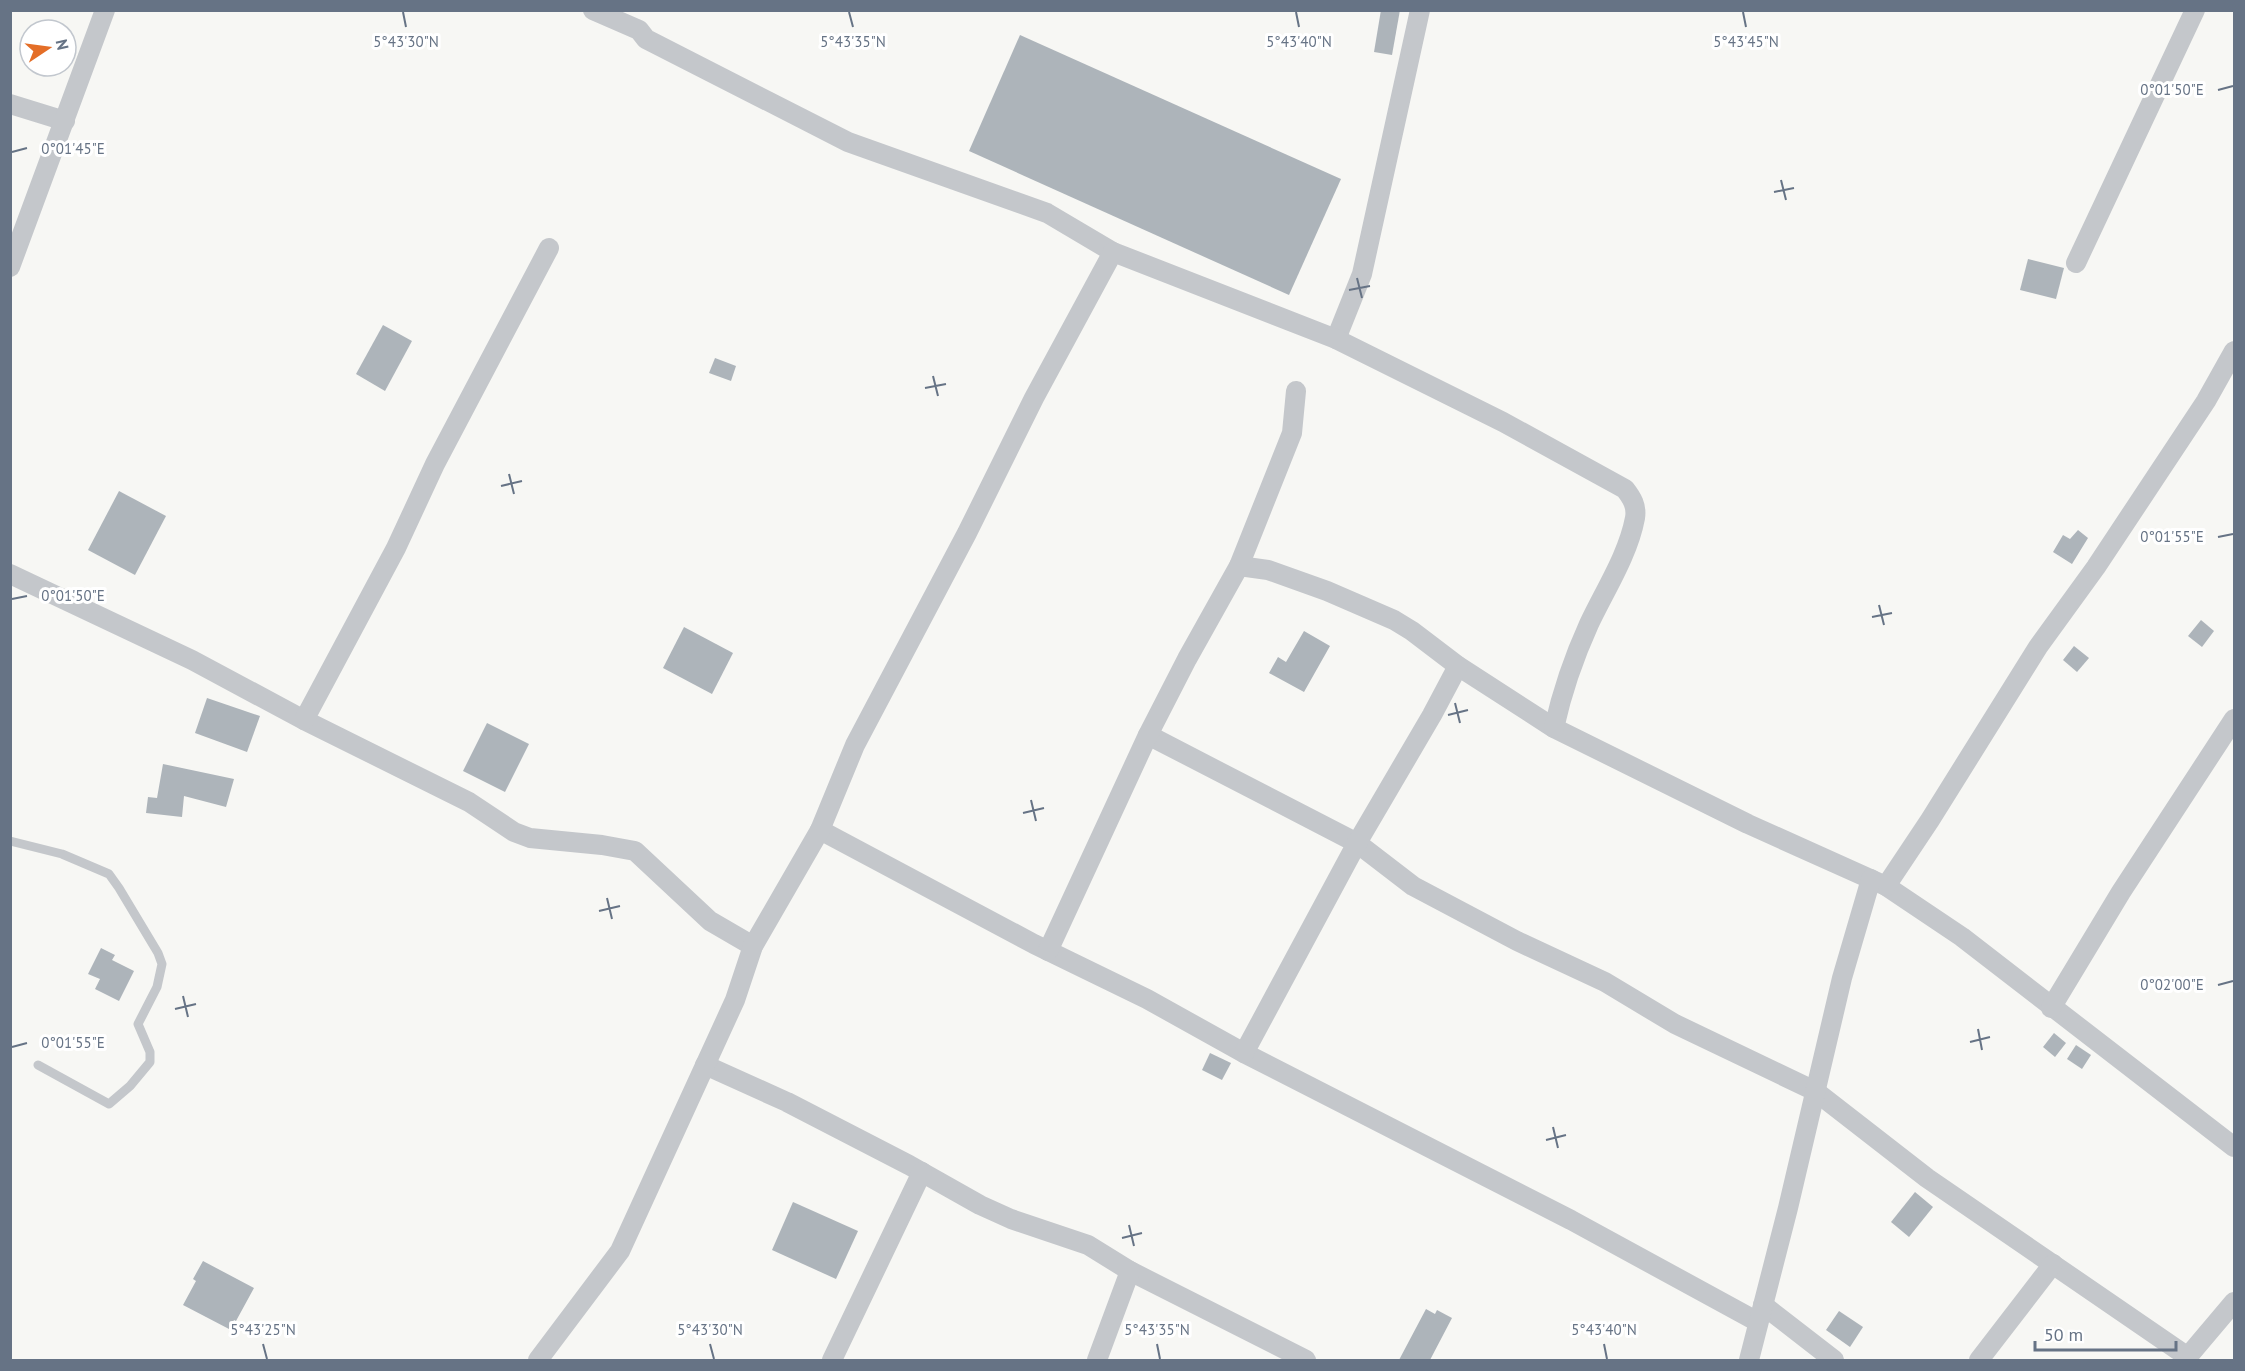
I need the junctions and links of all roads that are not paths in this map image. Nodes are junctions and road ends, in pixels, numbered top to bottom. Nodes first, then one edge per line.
1 (105, 10) edge
2 (593, 10) edge
3 (1420, 10) edge
4 (2194, 10) edge
5 (10, 104) edge
6 (65, 121) junction
7 (549, 249) dead end
8 (1113, 252) junction
9 (2076, 263) dead end
10 (10, 267) edge
11 (1336, 339) junction
12 (2235, 351) edge
13 (1296, 391) dead end
14 (1239, 566) junction
15 (10, 574) edge
16 (1458, 666) junction
17 (2235, 719) edge
18 (304, 720) junction
19 (1554, 728) junction
20 (1148, 735) junction
21 (820, 830) junction
22 (10, 841) edge
23 (1357, 843) junction
24 (1878, 882) junction
25 (753, 946) junction
26 (1048, 951) junction
27 (2051, 1008) junction
28 (1244, 1053) junction
29 (38, 1065) dead end
30 (705, 1065) junction
31 (1815, 1091) junction
32 (2235, 1147) edge
33 (922, 1172) junction
34 (2053, 1264) junction
35 (1130, 1271) junction
36 (2235, 1302) edge
37 (1761, 1314) junction
38 (2187, 1359) edge
39 (538, 1360) edge
40 (832, 1360) edge
41 (1097, 1360) edge
42 (1306, 1360) edge
43 (1749, 1360) edge
44 (1834, 1360) edge
45 (1979, 1360) edge

1 - 6 street
2 - 8 street
3 - 11 street
4 - 9 street
5 - 6 street
6 - 10 street
7 - 18 street
8 - 11 street
8 - 21 street
11 - 19 street
12 - 24 street
13 - 14 street
14 - 16 street
14 - 20 street
15 - 18 street
16 - 19 street
16 - 23 street
17 - 27 street
18 - 25 street
19 - 24 street
20 - 23 street
20 - 26 street
21 - 25 street
21 - 26 street
22 - 29 lane
23 - 28 street
23 - 31 street
24 - 27 street
24 - 31 street
25 - 30 street
26 - 28 street
27 - 32 street
28 - 37 street
30 - 33 street
30 - 39 street
31 - 34 street
31 - 37 street
33 - 35 street
33 - 40 street
34 - 38 street
34 - 45 street
35 - 41 street
35 - 42 street
36 - 38 street
37 - 43 street
37 - 44 street

